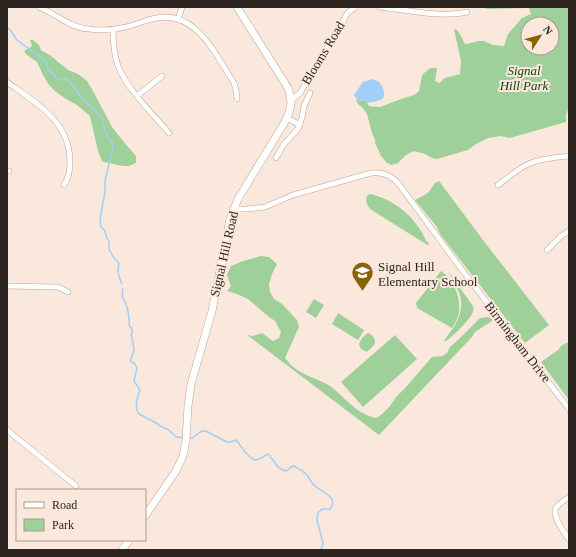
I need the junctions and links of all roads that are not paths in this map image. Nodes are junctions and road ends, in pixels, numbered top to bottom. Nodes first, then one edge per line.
1 (41, 7) edge
2 (182, 7) edge
3 (237, 7) edge
4 (356, 7) edge
5 (380, 7) edge
6 (467, 12) dead end
7 (178, 19) junction
8 (113, 29) junction
9 (162, 76) dead end
10 (7, 82) edge
11 (310, 93) dead end
12 (137, 96) junction
13 (237, 99) dead end
14 (291, 100) junction
15 (287, 118) junction
16 (300, 125) junction
17 (169, 133) dead end
18 (569, 156) edge
19 (276, 158) dead end
20 (64, 185) dead end
21 (498, 185) dead end
22 (234, 209) junction
23 (569, 231) edge
24 (547, 250) dead end
25 (7, 286) edge
26 (68, 292) dead end
27 (569, 409) edge
28 (7, 430) edge
29 (76, 486) dead end
30 (569, 497) edge
31 (146, 515) edge
32 (569, 540) edge
33 (128, 541) edge
34 (122, 550) edge

1 - 8 street
2 - 7 street
3 - 14 main road
4 - 14 street, Blooms Road
5 - 6 street
7 - 8 street
7 - 13 street
8 - 12 street
9 - 12 street
10 - 20 street
11 - 16 street
12 - 17 street
14 - 15 main road, Signal Hill Road
15 - 16 street
15 - 22 main road, Signal Hill Road
16 - 19 street
18 - 21 street
22 - 27 street, Birmingham Drive
22 - 31 main road, Signal Hill Road
23 - 24 street
25 - 26 street
28 - 29 street
30 - 32 street
33 - 34 main road

